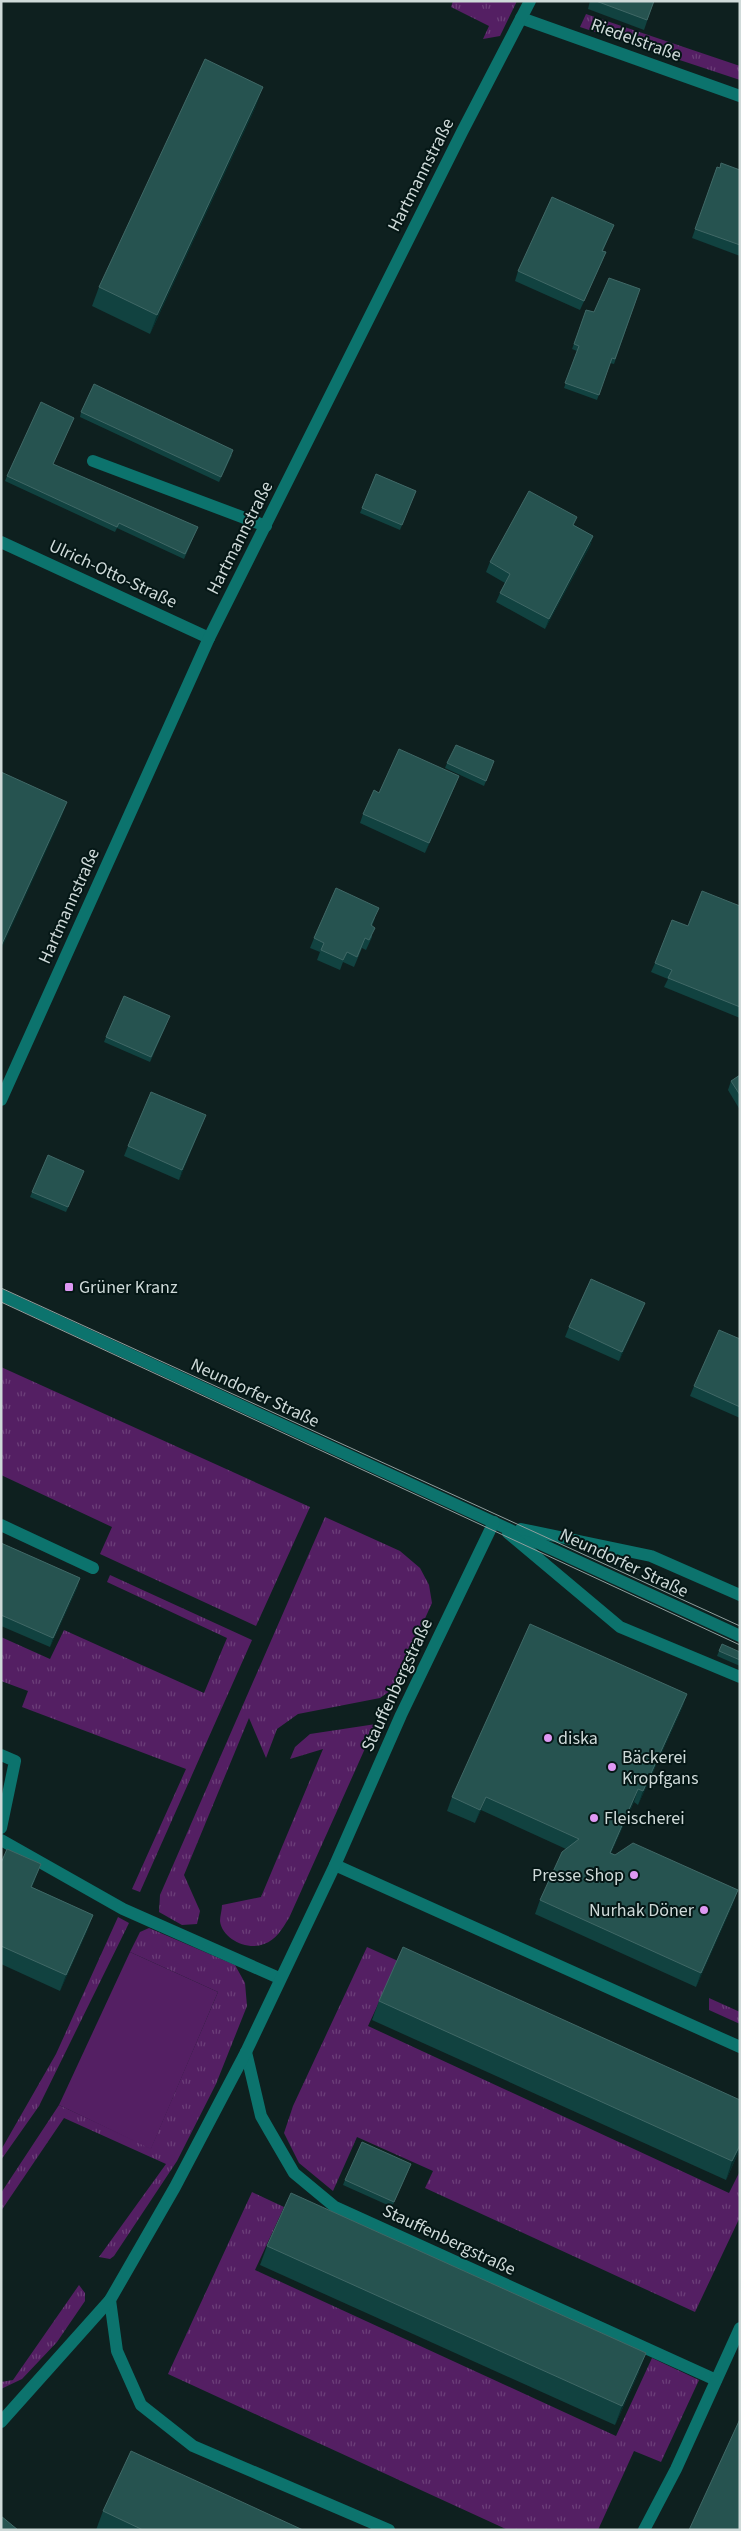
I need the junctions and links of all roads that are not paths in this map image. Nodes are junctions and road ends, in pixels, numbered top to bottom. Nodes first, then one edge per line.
1 (530, 1) edge
2 (521, 18) junction
3 (740, 96) edge
4 (93, 461) dead end
5 (266, 526) junction
6 (1, 542) edge
7 (210, 638) junction
8 (1, 1100) edge
9 (1, 1295) edge
10 (494, 1522) junction
11 (1, 1525) edge
12 (93, 1568) dead end
13 (740, 1595) edge
14 (740, 1636) edge
15 (740, 1677) edge
16 (1, 1755) edge
17 (1, 1828) edge
18 (1, 1840) edge
19 (335, 1864) junction
20 (279, 1978) junction
21 (740, 2047) edge
22 (246, 2052) junction
23 (110, 2300) junction
24 (740, 2328) edge
25 (716, 2380) junction
26 (3, 2416) edge
27 (389, 2530) edge
28 (644, 2530) edge

1 - 2 street, Hartmannstraße
2 - 3 street, Riedelstraße
2 - 5 street, Hartmannstraße
4 - 5 street
5 - 7 street, Hartmannstraße
6 - 7 street, Ulrich-Otto-Straße
7 - 8 street, Hartmannstraße
9 - 10 street, Neundorfer Straße
10 - 13 street, Neundorfer Straße
10 - 14 street, Neundorfer Straße
10 - 15 street, Neundorfer Straße
10 - 19 street, Stauffenbergstraße
11 - 12 street
16 - 17 street
18 - 20 street
19 - 20 street, Stauffenbergstraße
19 - 21 street
20 - 22 street, Stauffenbergstraße
22 - 23 street, Stauffenbergstraße
22 - 25 street, Stauffenbergstraße
23 - 26 street, Stauffenbergstraße
23 - 27 street
24 - 25 street
25 - 28 street

